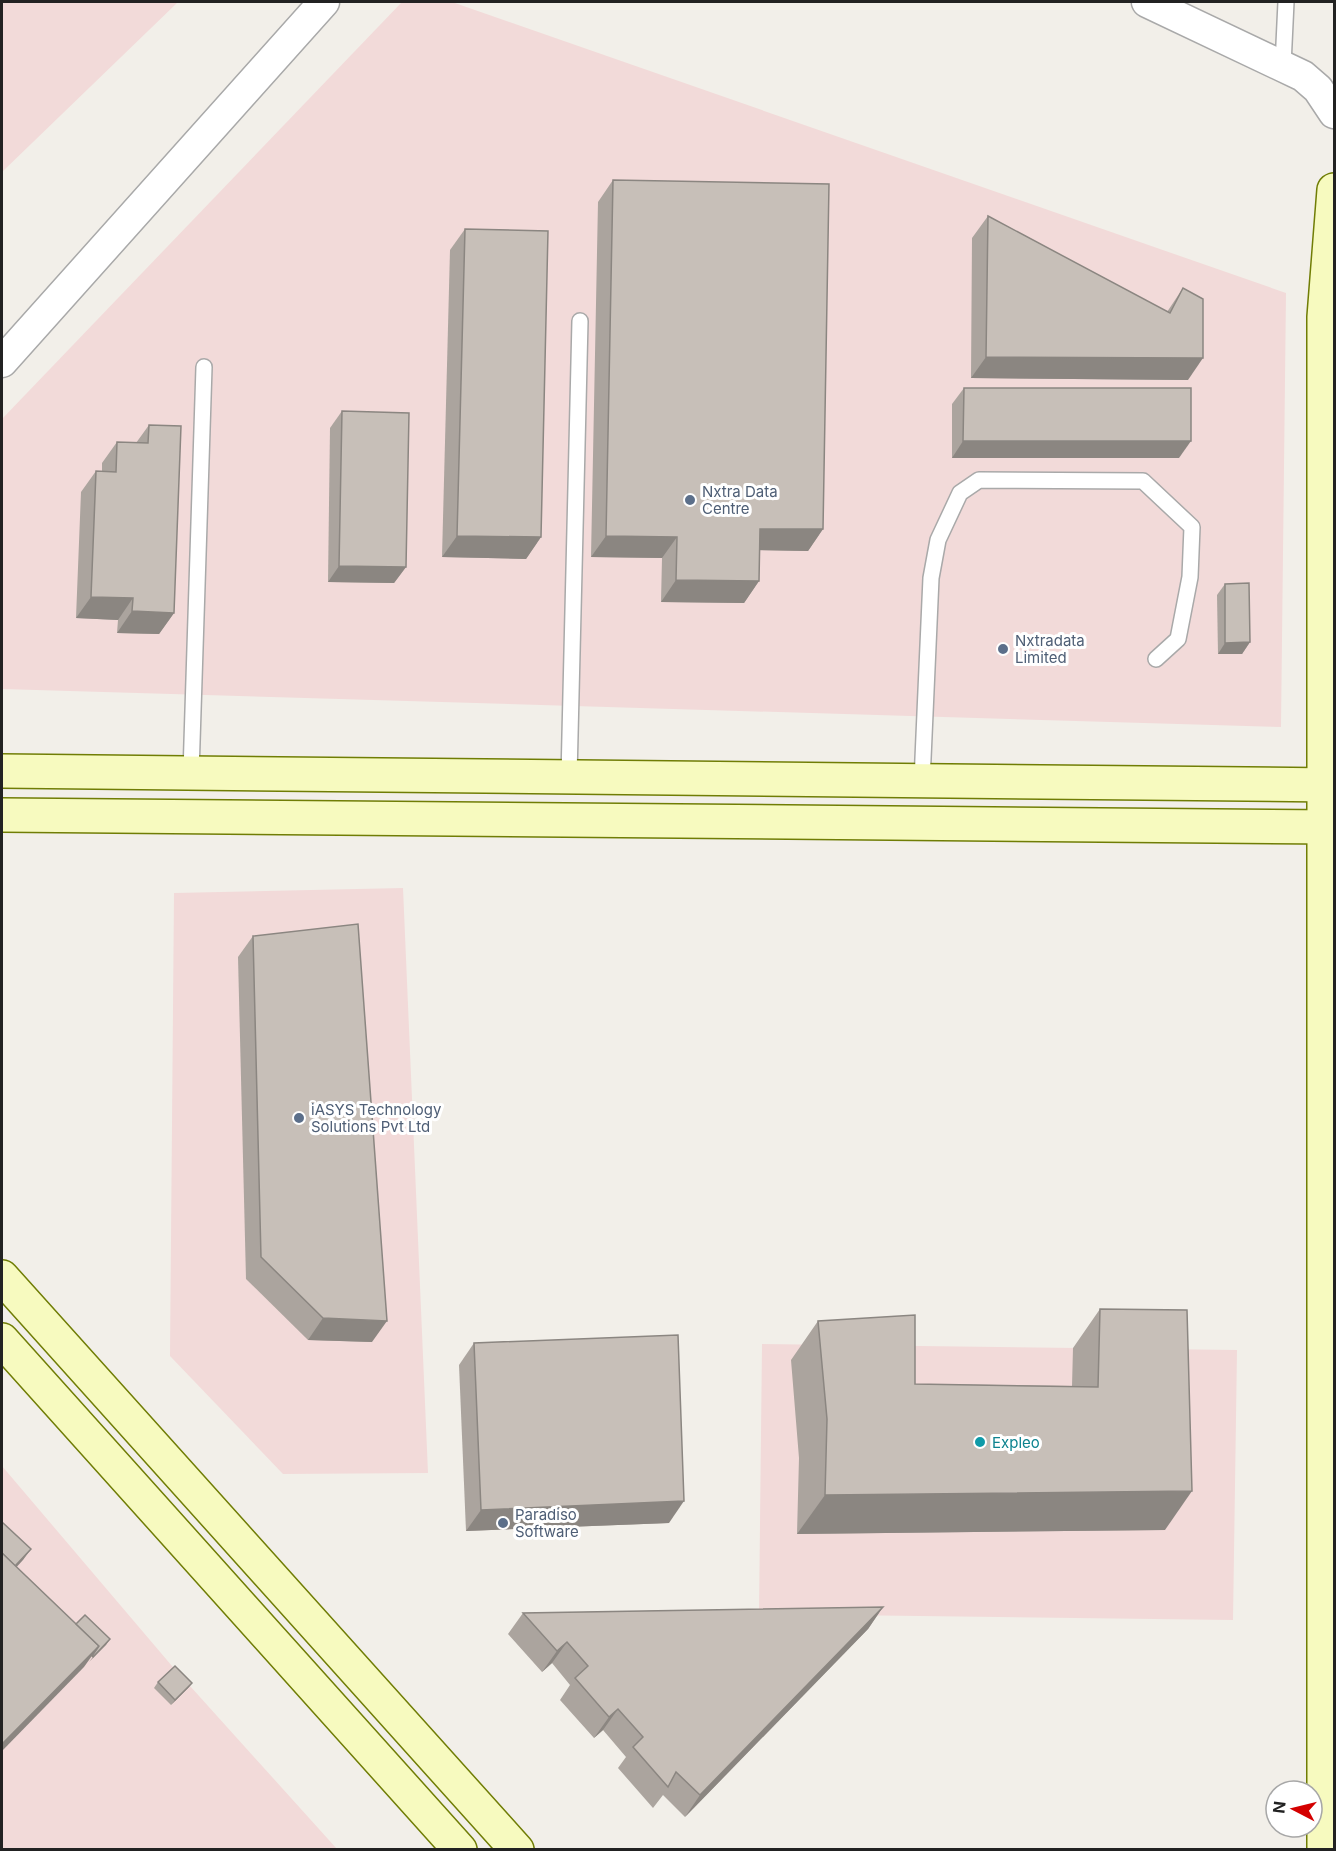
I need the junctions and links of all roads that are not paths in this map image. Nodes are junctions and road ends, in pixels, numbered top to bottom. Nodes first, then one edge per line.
1 (324, 2) edge
2 (1147, 2) edge
3 (1286, 2) edge
4 (1293, 71) junction
5 (1335, 81) edge
6 (1335, 112) edge
7 (1335, 190) edge
8 (580, 321) dead end
9 (2, 362) edge
10 (204, 367) dead end
11 (1156, 659) dead end
12 (2, 771) edge
13 (191, 773) junction
14 (569, 777) junction
15 (922, 781) junction
16 (1330, 785) edge
17 (2, 815) edge
18 (1330, 827) edge
19 (2, 1277) edge
20 (2, 1340) edge
21 (1329, 1646) edge
22 (460, 1850) edge
23 (517, 1850) edge
24 (1324, 1850) edge

1 - 9 street
2 - 4 street
3 - 4 lane
4 - 5 street
4 - 6 street
7 - 16 street
8 - 14 lane
10 - 13 lane
11 - 15 lane
12 - 13 street
13 - 14 street
14 - 15 street
15 - 16 street
16 - 18 street
17 - 18 street
18 - 21 street
19 - 23 street
20 - 22 street
21 - 24 street

